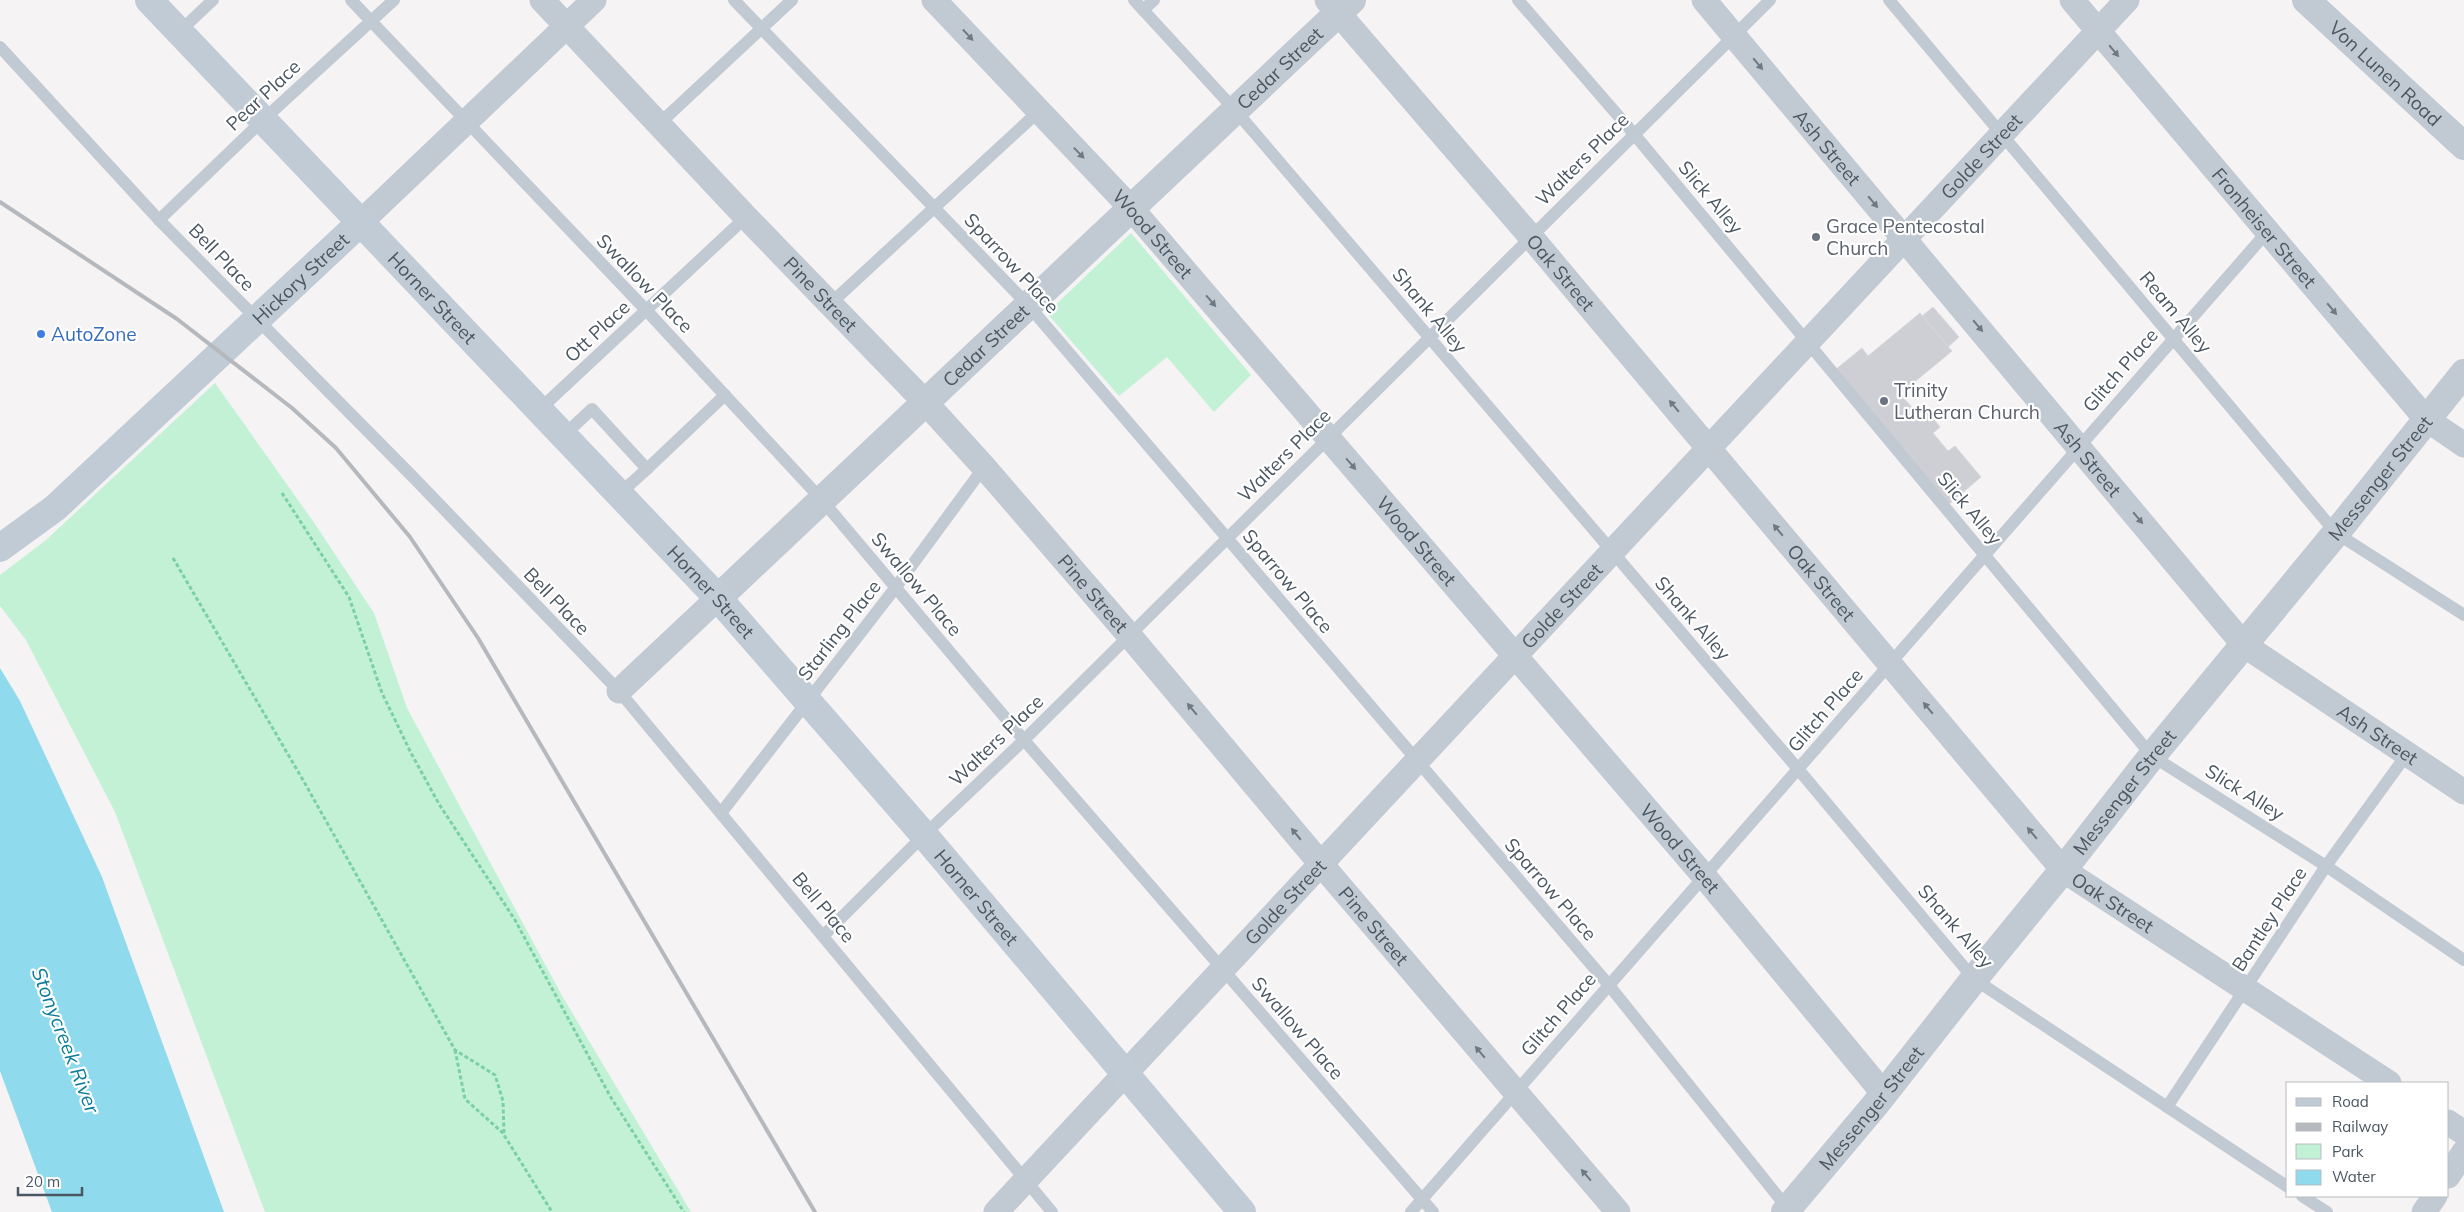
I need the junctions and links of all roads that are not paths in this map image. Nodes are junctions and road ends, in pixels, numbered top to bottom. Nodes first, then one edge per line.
1 (149, 0) edge
2 (213, 0) edge
3 (351, 0) edge
4 (394, 0) edge
5 (542, 0) edge
6 (594, 0) edge
7 (734, 0) edge
8 (792, 0) edge
9 (934, 0) edge
10 (1134, 0) edge
11 (1154, 0) edge
12 (1518, 0) edge
13 (1704, 0) edge
14 (1770, 0) edge
15 (1889, 0) edge
16 (2072, 0) edge
17 (2127, 0) edge
18 (2306, 0) edge
19 (1339, 4) edge
20 (1143, 10) junction
21 (372, 21) junction
22 (567, 26) junction
23 (761, 28) junction
24 (2098, 31) junction
25 (179, 32) junction
26 (1734, 36) junction
27 (0, 47) edge
28 (1235, 110) junction
29 (1039, 111) junction
30 (263, 120) junction
31 (466, 123) junction
32 (659, 124) junction
33 (1634, 134) junction
34 (2001, 135) junction
35 (2464, 146) edge
36 (934, 207) junction
37 (1131, 208) junction
38 (746, 217) junction
39 (159, 220) junction
40 (361, 222) junction
41 (2267, 232) junction
42 (1531, 237) junction
43 (1904, 238) junction
44 (830, 304) junction
45 (1028, 305) junction
46 (646, 310) junction
47 (257, 321) junction
48 (1428, 338) junction
49 (2174, 338) junction
50 (1808, 342) junction
51 (2464, 373) edge
52 (725, 395) junction
53 (925, 402) junction
54 (539, 410) junction
55 (2426, 419) junction
56 (563, 436) junction
57 (1328, 438) junction
58 (2464, 445) edge
59 (2079, 446) junction
60 (1709, 448) junction
61 (984, 467) junction
62 (647, 469) junction
63 (618, 495) junction
64 (822, 500) junction
65 (2336, 533) junction
66 (1228, 538) junction
67 (0, 548) edge
68 (1612, 552) junction
69 (1986, 555) junction
70 (896, 587) junction
71 (718, 598) junction
72 (2464, 615) edge
73 (1129, 635) junction
74 (2244, 645) junction
75 (1515, 656) junction
76 (1890, 662) junction
77 (619, 691) junction
78 (809, 701) junction
79 (1024, 740) junction
80 (2407, 754) junction
81 (2152, 756) junction
82 (1416, 761) junction
83 (1798, 768) junction
84 (2464, 792) edge
85 (721, 813) junction
86 (924, 835) junction
87 (1321, 864) junction
88 (2326, 866) junction
89 (2063, 870) junction
90 (1704, 876) junction
91 (824, 935) junction
92 (2464, 960) edge
93 (1222, 970) junction
94 (1974, 979) junction
95 (1608, 984) junction
96 (2246, 988) junction
97 (1125, 1074) junction
98 (2387, 1082) edge
99 (1514, 1092) junction
100 (1884, 1094) junction
101 (2167, 1108) junction
102 (2449, 1123) edge
103 (2464, 1133) edge
104 (2464, 1152) edge
105 (2449, 1174) edge
106 (1024, 1181) junction
107 (2286, 1185) edge
108 (2304, 1197) edge
109 (2434, 1197) edge
110 (1422, 1199) junction
111 (1787, 1211) edge
112 (996, 1212) edge
113 (1052, 1212) edge
114 (1242, 1212) edge
115 (1411, 1212) edge
116 (1433, 1212) edge
117 (1618, 1212) edge
118 (2327, 1212) edge
119 (2424, 1212) edge

1 - 25 main road, Horner Street
2 - 25 lane
3 - 21 lane, Swallow Place
4 - 21 lane, Pear Place
5 - 22 street, Pine Street
6 - 22 street, Hickory Street
7 - 23 lane, Sparrow Place
8 - 23 lane
9 -> 29 street, Wood Street
10 - 20 lane, Shank Alley
11 - 20 lane
12 - 33 lane, Slick Alley
13 - 26 street, Ash Street
14 - 26 lane, Walters Place
15 - 34 lane, Ream Alley
16 - 24 street, Fronheiser Street
17 - 24 street, Golde Street
18 - 35 street, Von Lunen Road
19 - 28 street, Cedar Street
19 - 42 street, Oak Street
20 - 28 lane, Shank Alley
21 - 30 lane, Pear Place
21 - 31 lane, Swallow Place
22 - 31 street, Hickory Street
22 - 32 street, Pine Street
23 - 32 lane
23 - 36 lane, Sparrow Place
24 - 34 street, Golde Street
24 -> 41 street, Fronheiser Street
25 - 30 main road, Horner Street
26 - 33 lane, Walters Place
26 -> 43 street, Ash Street
27 - 39 lane, Bell Place
28 - 37 street, Cedar Street
28 - 48 lane, Shank Alley
29 - 36 lane
29 -> 37 street, Wood Street
30 - 39 lane, Pear Place
30 - 40 main road, Horner Street
31 - 40 street, Hickory Street
31 - 46 lane, Swallow Place
32 - 38 street, Pine Street
33 - 42 lane, Walters Place
33 - 50 lane, Slick Alley
34 - 43 street, Golde Street
34 - 49 lane, Ream Alley
36 - 44 lane
36 - 45 lane, Sparrow Place
37 - 45 street, Cedar Street
37 -> 57 street, Wood Street
38 - 44 street, Pine Street
38 - 46 lane, Ott Place
39 - 47 lane, Bell Place
40 - 47 main road, Hickory Street
40 - 54 main road, Horner Street
41 - 49 lane, Glitch Place
41 -> 55 street, Fronheiser Street
42 - 48 lane, Walters Place
60 -> 42 street, Oak Street
43 - 50 street, Golde Street
43 -> 59 street, Ash Street
44 - 53 street, Pine Street
45 - 53 street, Cedar Street
45 - 66 lane, Sparrow Place
46 - 52 lane, Swallow Place
46 - 54 lane, Ott Place
47 - 67 main road, Hickory Street
47 - 77 lane, Bell Place
48 - 57 lane, Walters Place
48 - 68 lane, Shank Alley
49 - 59 lane, Glitch Place
49 - 65 lane, Ream Alley
50 - 60 street, Golde Street
50 - 69 lane, Slick Alley
51 - 55 street, Messenger Street
52 - 62 lane
52 - 64 lane, Swallow Place
53 - 61 street, Pine Street
53 - 64 street, Cedar Street
54 - 56 main road, Horner Street
55 - 58 street, Fronheiser Street
55 - 65 street, Messenger Street
56 - 62 lane
56 - 63 main road, Horner Street
57 - 66 lane, Walters Place
57 -> 75 street, Wood Street
59 - 69 lane, Glitch Place
59 -> 74 street, Ash Street
60 - 68 street, Golde Street
76 -> 60 street, Oak Street
61 - 70 lane, Starling Place
61 - 73 street, Pine Street
62 - 63 lane
63 - 71 main road, Horner Street
64 - 70 lane, Swallow Place
64 - 71 street, Cedar Street
65 - 72 lane, Ream Alley
65 - 74 street, Messenger Street
66 - 73 lane, Walters Place
66 - 82 lane, Sparrow Place
68 - 75 street, Golde Street
68 - 83 lane, Shank Alley
69 - 76 lane, Glitch Place
69 - 81 lane, Slick Alley
70 - 78 lane, Starling Place
70 - 79 lane, Swallow Place
71 - 77 street, Cedar Street
71 - 78 main road, Horner Street
73 - 79 lane, Walters Place
87 -> 73 street, Pine Street
74 - 80 street, Ash Street
74 - 81 street, Messenger Street
75 - 82 street, Golde Street
75 - 90 street, Wood Street
76 - 83 lane, Glitch Place
89 -> 76 street, Oak Street
77 - 85 lane, Bell Place
78 - 85 lane, Starling Place
78 - 86 main road, Horner Street
79 - 86 lane, Walters Place
79 - 93 lane, Swallow Place
80 - 84 street, Ash Street
80 - 88 lane, Bantley Place
81 - 88 lane, Slick Alley
81 - 89 street, Messenger Street
82 - 87 street, Golde Street
82 - 95 lane, Sparrow Place
83 - 90 lane, Glitch Place
83 - 94 lane, Shank Alley
85 - 91 lane, Bell Place
86 - 91 lane, Walters Place
86 - 97 main road, Horner Street
87 - 93 street, Golde Street
99 -> 87 street, Pine Street
88 - 92 lane, Slick Alley
88 - 96 lane, Bantley Place
89 - 94 street, Messenger Street
89 - 96 street, Oak Street
90 - 95 lane, Glitch Place
90 - 100 street, Wood Street
91 - 106 lane, Bell Place
93 - 97 street, Golde Street
93 - 110 lane, Swallow Place
94 - 100 street, Messenger Street
94 - 101 lane, Shank Alley
95 - 99 lane, Glitch Place
95 - 111 lane, Sparrow Place
96 - 98 street, Oak Street
96 - 101 lane, Bantley Place
97 - 106 street, Golde Street
97 - 114 main road, Horner Street
99 - 110 lane, Glitch Place
117 -> 99 street, Pine Street
100 - 111 street, Messenger Street
101 - 107 lane, Shank Alley
102 - 103 street
104 - 105 street
106 - 112 street, Golde Street
106 - 113 lane, Bell Place
108 - 118 lane
109 - 119 street
110 - 115 lane, Glitch Place
110 - 116 lane, Swallow Place

